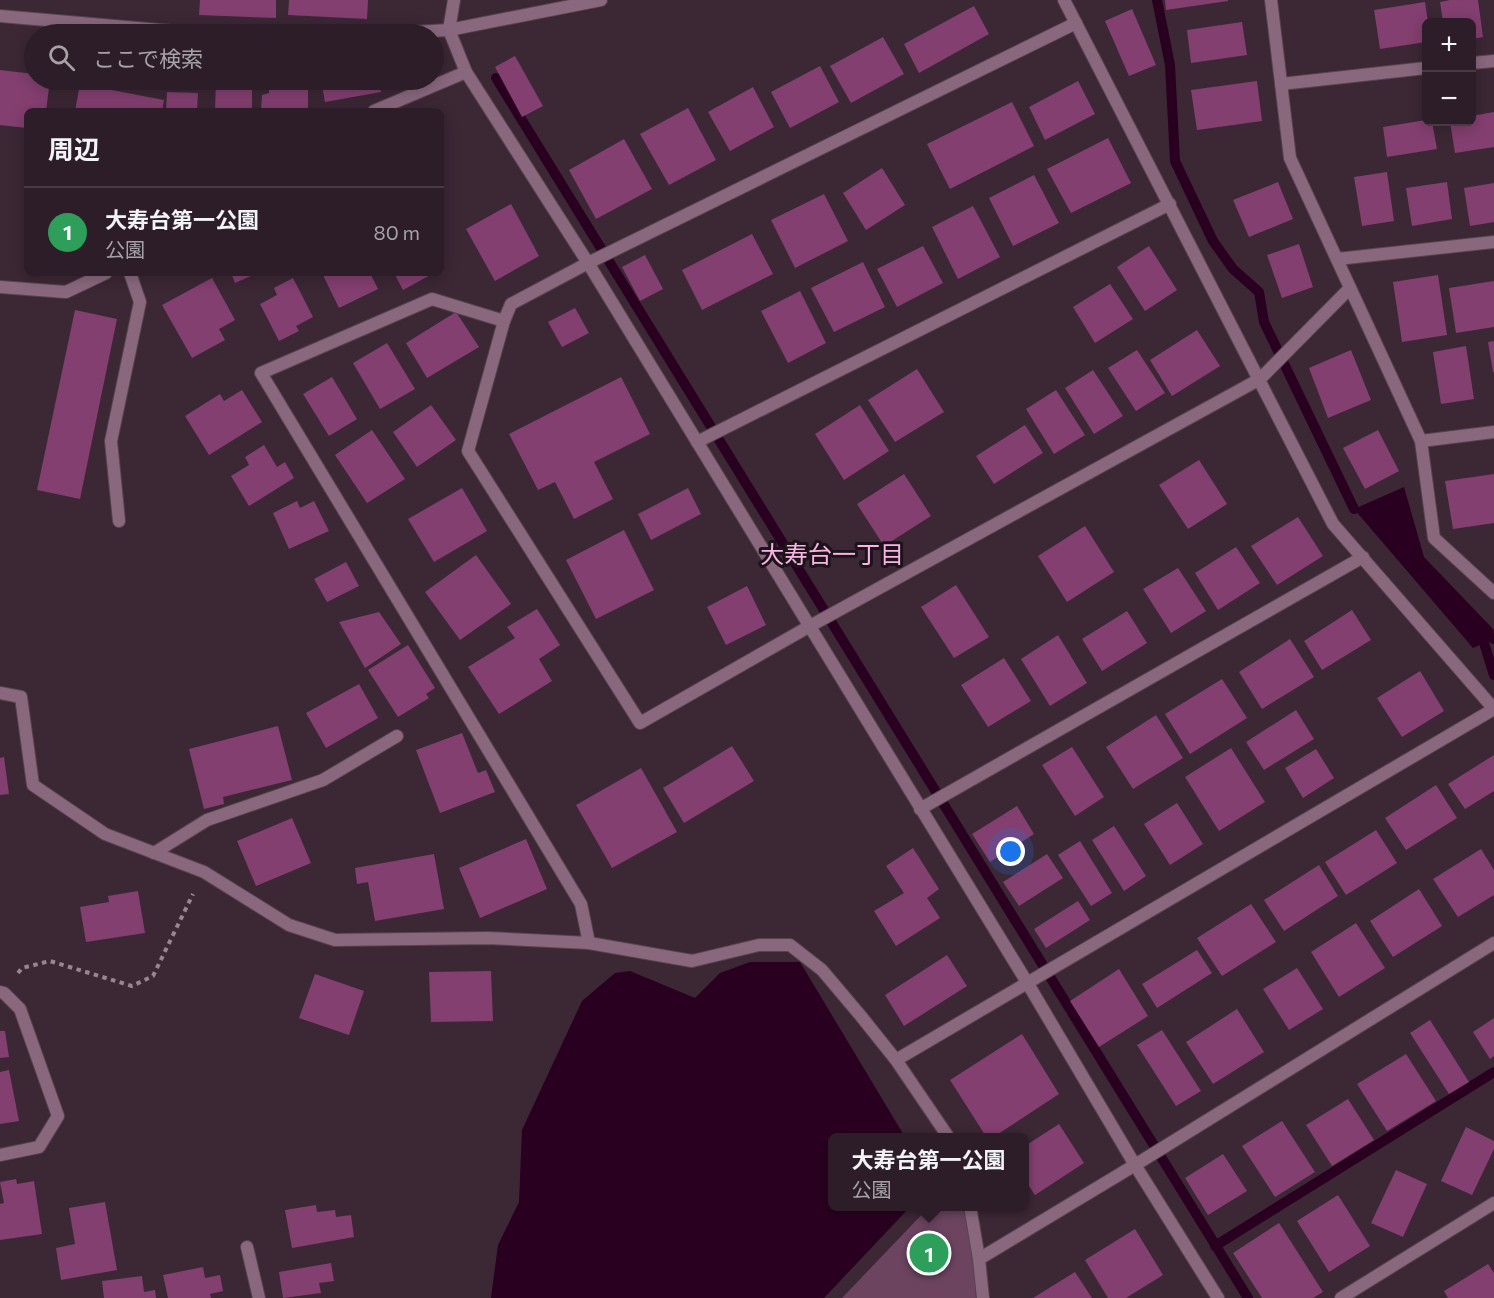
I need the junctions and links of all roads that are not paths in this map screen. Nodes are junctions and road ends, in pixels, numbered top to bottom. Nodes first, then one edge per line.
1 (454, 0) edge
2 (601, 0) edge
3 (1064, 0) edge
4 (1271, 0) edge
5 (0, 16) edge
6 (1076, 23) junction
7 (92, 24) edge
8 (444, 30) edge
9 (448, 30) junction
10 (1494, 61) edge
11 (1476, 63) edge
12 (1422, 68) edge
13 (466, 72) junction
14 (444, 81) edge
15 (1281, 84) junction
16 (424, 90) edge
17 (381, 108) edge
18 (1170, 204) junction
19 (1494, 242) edge
20 (1337, 260) junction
21 (588, 263) junction
22 (100, 276) edge
23 (131, 276) edge
24 (0, 287) edge
25 (1350, 288) junction
26 (504, 321) junction
27 (1260, 380) junction
28 (1494, 432) edge
29 (1421, 441) junction
30 (697, 442) junction
31 (119, 521) dead end
32 (1363, 556) junction
33 (1494, 593) edge
34 (810, 626) junction
35 (0, 693) edge
36 (1494, 709) edge
37 (397, 736) dead end
38 (920, 809) junction
39 (154, 853) junction
40 (589, 943) junction
41 (1494, 943) edge
42 (1028, 984) junction
43 (2, 992) edge
44 (896, 1060) junction
45 (946, 1133) edge
46 (0, 1155) edge
47 (1135, 1165) junction
48 (1494, 1203) edge
49 (971, 1211) edge
50 (247, 1247) dead end
51 (979, 1259) junction
52 (259, 1298) edge
53 (983, 1298) edge
54 (1218, 1298) edge
55 (1341, 1298) edge

1 - 9 street
2 - 9 street
3 - 6 street
4 - 15 street
5 - 7 street
6 - 18 street
6 - 21 street
8 - 9 street
9 - 13 street
10 - 11 street
12 - 15 street
13 - 14 street
13 - 21 street
15 - 20 street
16 - 17 street
18 - 27 street
18 - 30 street
19 - 20 street
20 - 25 street
21 - 26 street
21 - 30 street
22 - 24 street
23 - 31 street
25 - 27 street
25 - 29 street
26 - 34 street
26 - 40 street
27 - 32 street
27 - 34 street
28 - 29 street
29 - 33 street
30 - 34 street
32 - 36 street
32 - 38 street
34 - 38 street
35 - 39 street
36 - 42 street
37 - 39 street
38 - 42 street
39 - 40 street
40 - 44 street
41 - 47 street
42 - 44 street
42 - 47 street
43 - 46 street
44 - 45 street
47 - 51 street
47 - 54 street
48 - 55 street
49 - 51 street
50 - 52 street
51 - 53 street

